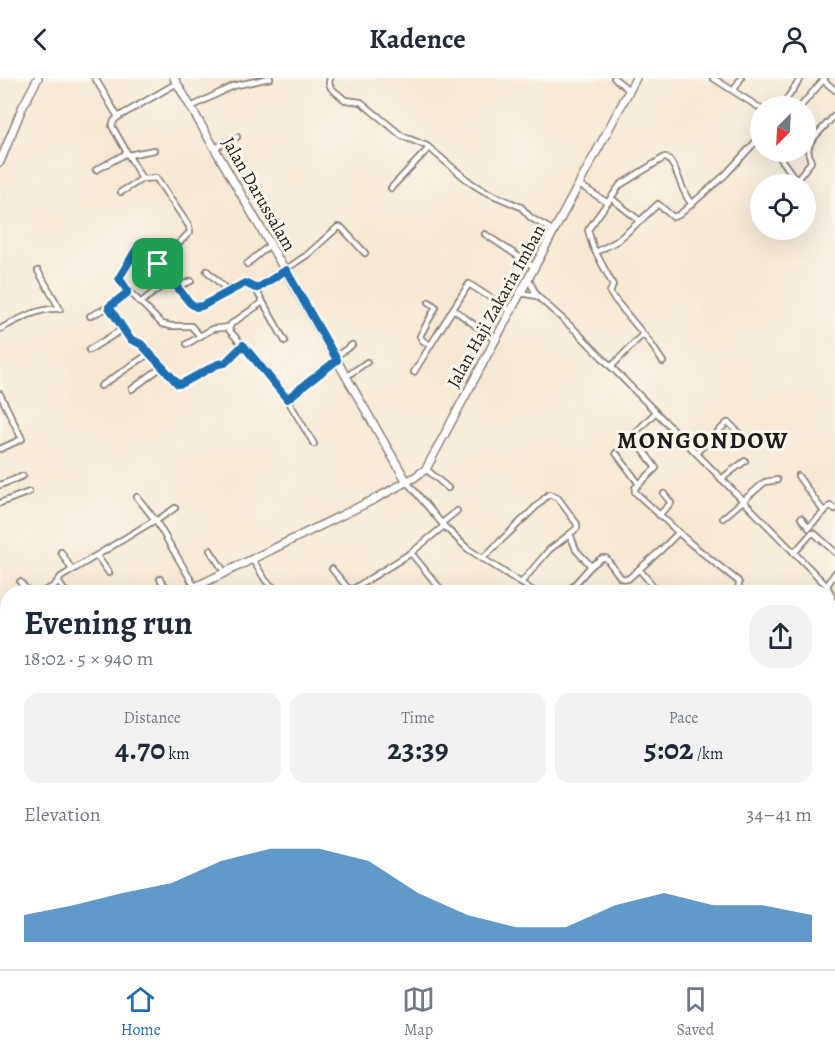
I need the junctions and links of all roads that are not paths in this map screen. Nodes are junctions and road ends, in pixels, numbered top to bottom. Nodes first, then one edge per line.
1 (38, 78) edge
2 (95, 78) edge
3 (270, 78) edge
4 (330, 78) edge
5 (614, 78) edge
6 (636, 78) edge
7 (713, 78) edge
8 (741, 78) edge
9 (801, 78) edge
10 (824, 79) edge
11 (175, 80) edge
12 (629, 90) junction
13 (734, 90) junction
14 (835, 90) edge
15 (789, 96) edge
16 (810, 96) edge
17 (750, 101) edge
18 (191, 107) junction
19 (835, 115) edge
20 (118, 117) junction
21 (816, 133) edge
22 (237, 137) dead end
23 (215, 148) junction
24 (429, 148) junction
25 (750, 148) edge
26 (154, 150) dead end
27 (127, 154) junction
28 (0, 162) edge
29 (783, 162) edge
30 (811, 162) edge
31 (96, 170) dead end
32 (142, 179) junction
33 (580, 185) junction
34 (391, 188) dead end
35 (121, 192) dead end
36 (609, 201) junction
37 (691, 203) junction
38 (640, 221) junction
39 (554, 231) junction
40 (485, 234) dead end
41 (271, 244) junction
42 (596, 252) junction
43 (365, 253) dead end
44 (158, 264) junction
45 (247, 264) dead end
46 (534, 267) junction
47 (286, 270) junction
48 (38, 271) dead end
49 (207, 272) dead end
50 (528, 278) junction
51 (171, 279) junction
52 (191, 281) dead end
53 (177, 287) junction
54 (255, 288) junction
55 (127, 290) junction
56 (228, 291) junction
57 (520, 293) junction
58 (537, 296) junction
59 (263, 302) junction
60 (429, 302) dead end
61 (140, 303) junction
62 (109, 307) junction
63 (453, 309) junction
64 (511, 311) junction
65 (90, 316) dead end
66 (229, 327) junction
67 (0, 329) edge
68 (123, 329) junction
69 (643, 334) junction
70 (200, 336) junction
71 (495, 340) junction
72 (285, 341) dead end
73 (187, 344) dead end
74 (243, 345) junction
75 (352, 345) dead end
76 (430, 345) junction
77 (89, 350) dead end
78 (150, 353) junction
79 (336, 359) junction
80 (368, 362) dead end
81 (663, 362) dead end
82 (163, 366) junction
83 (611, 367) junction
84 (414, 372) dead end
85 (347, 376) junction
86 (101, 386) dead end
87 (132, 389) dead end
88 (0, 394) edge
89 (287, 399) junction
90 (655, 413) junction
91 (743, 437) dead end
92 (630, 438) dead end
93 (314, 444) dead end
94 (0, 449) edge
95 (643, 450) dead end
96 (616, 453) dead end
97 (696, 453) junction
98 (745, 460) dead end
99 (426, 469) junction
100 (23, 476) dead end
101 (798, 476) dead end
102 (721, 478) junction
103 (777, 480) dead end
104 (407, 482) junction
105 (639, 484) junction
106 (0, 485) edge
107 (448, 488) dead end
108 (28, 492) dead end
109 (664, 494) dead end
110 (137, 497) dead end
111 (742, 501) junction
112 (0, 503) edge
113 (175, 507) dead end
114 (835, 509) edge
115 (457, 511) dead end
116 (824, 512) junction
117 (659, 515) junction
118 (723, 518) dead end
119 (801, 518) dead end
120 (156, 520) junction
121 (443, 525) junction
122 (809, 527) junction
123 (679, 532) junction
124 (812, 533) junction
125 (570, 534) junction
126 (210, 550) dead end
127 (61, 552) dead end
128 (835, 552) edge
129 (411, 553) junction
130 (794, 553) junction
131 (97, 556) junction
132 (482, 559) junction
133 (253, 560) junction
134 (591, 566) junction
135 (332, 569) dead end
136 (639, 569) junction
137 (72, 570) junction
138 (109, 573) dead end
139 (225, 573) junction
140 (160, 579) dead end
141 (58, 581) junction
142 (20, 582) dead end
143 (521, 583) junction
144 (22, 585) edge
145 (54, 585) edge
146 (61, 585) edge
147 (164, 585) edge
148 (193, 585) edge
149 (205, 585) edge
150 (271, 585) edge
151 (345, 585) edge
152 (361, 585) edge
153 (437, 585) edge
154 (524, 585) edge
155 (574, 585) edge
156 (652, 585) edge
157 (739, 585) edge
158 (826, 585) edge

1 - 28 main road
2 - 20 street
3 - 18 street
4 - 24 street
5 - 12 street
6 - 12 main road, Jalan Haji Zakaria Imban
7 - 13 street
8 - 13 street
9 - 15 street
10 - 14 street
10 - 16 street
11 - 18 main road, Jalan Darussalam
11 - 20 street
12 - 33 main road, Jalan Haji Zakaria Imban
13 - 17 street
18 - 23 main road, Jalan Darussalam
19 - 21 street
20 - 27 street
22 - 23 street
23 - 41 main road, Jalan Darussalam
24 - 34 street
24 - 39 street
25 - 37 street
26 - 27 street
27 - 31 street
27 - 32 street
29 - 30 street
32 - 35 street
32 - 44 street
33 - 36 street
33 - 39 main road, Jalan Haji Zakaria Imban
36 - 37 street
36 - 38 street
36 - 42 street
37 - 38 street
38 - 42 street
39 - 46 main road, Jalan Haji Zakaria Imban
40 - 46 street
41 - 45 street
41 - 47 main road, Jalan Darussalam
42 - 69 street
43 - 47 street
44 - 51 street
44 - 55 street
46 - 50 main road, Jalan Haji Zakaria Imban
47 - 54 street
47 - 79 main road, Jalan Darussalam
48 - 67 street
49 - 56 street
50 - 57 main road, Jalan Haji Zakaria Imban
50 - 58 street
51 - 53 street
51 - 61 street
52 - 53 street
53 - 56 street
54 - 56 street
54 - 59 street
55 - 61 street
55 - 62 street
57 - 58 street
57 - 64 main road, Jalan Haji Zakaria Imban
58 - 83 street
59 - 66 street
59 - 72 street
60 - 76 street
61 - 70 street
62 - 65 street
62 - 68 street
63 - 64 street
63 - 71 street
63 - 76 street
64 - 71 main road, Jalan Haji Zakaria Imban
66 - 70 street
66 - 74 street
68 - 77 street
68 - 78 street
69 - 81 street
69 - 83 street
70 - 73 street
71 - 99 main road, Jalan Haji Zakaria Imban
74 - 82 street
74 - 89 street
75 - 79 street
76 - 84 street
78 - 82 street
78 - 86 street
79 - 85 main road, Jalan Darussalam
79 - 89 street
80 - 85 street
82 - 87 street
83 - 90 street
85 - 104 main road, Jalan Darussalam
88 - 94 street
89 - 93 street
90 - 92 street
90 - 97 street
91 - 97 street
95 - 105 street
96 - 105 street
97 - 102 street
98 - 102 street
99 - 104 main road, Jalan Haji Zakaria Imban
99 - 107 street
100 - 106 street
101 - 116 street
102 - 111 street
103 - 111 street
104 - 121 street
104 - 133 main road, Jalan Haji Zakaria Imban
105 - 117 street
108 - 112 street
109 - 117 street
110 - 120 street
111 - 118 street
111 - 130 street
113 - 120 street
114 - 116 street
115 - 121 street
116 - 122 street
117 - 123 street
119 - 122 street
120 - 131 street
120 - 148 street
121 - 129 street
121 - 132 street
122 - 124 street
123 - 136 street
123 - 157 street
124 - 128 street
124 - 130 street
125 - 132 street
125 - 134 street
125 - 143 street
126 - 139 street
127 - 137 street
129 - 152 street
129 - 153 street
130 - 158 street
131 - 137 street
131 - 138 street
132 - 143 street
133 - 139 main road, Jalan Haji Zakaria Imban
133 - 150 street
134 - 136 street
134 - 155 street
135 - 151 street
136 - 156 street
137 - 141 street
139 - 149 main road, Jalan Haji Zakaria Imban
140 - 147 street
141 - 145 street
141 - 146 street
142 - 144 street
143 - 154 street

